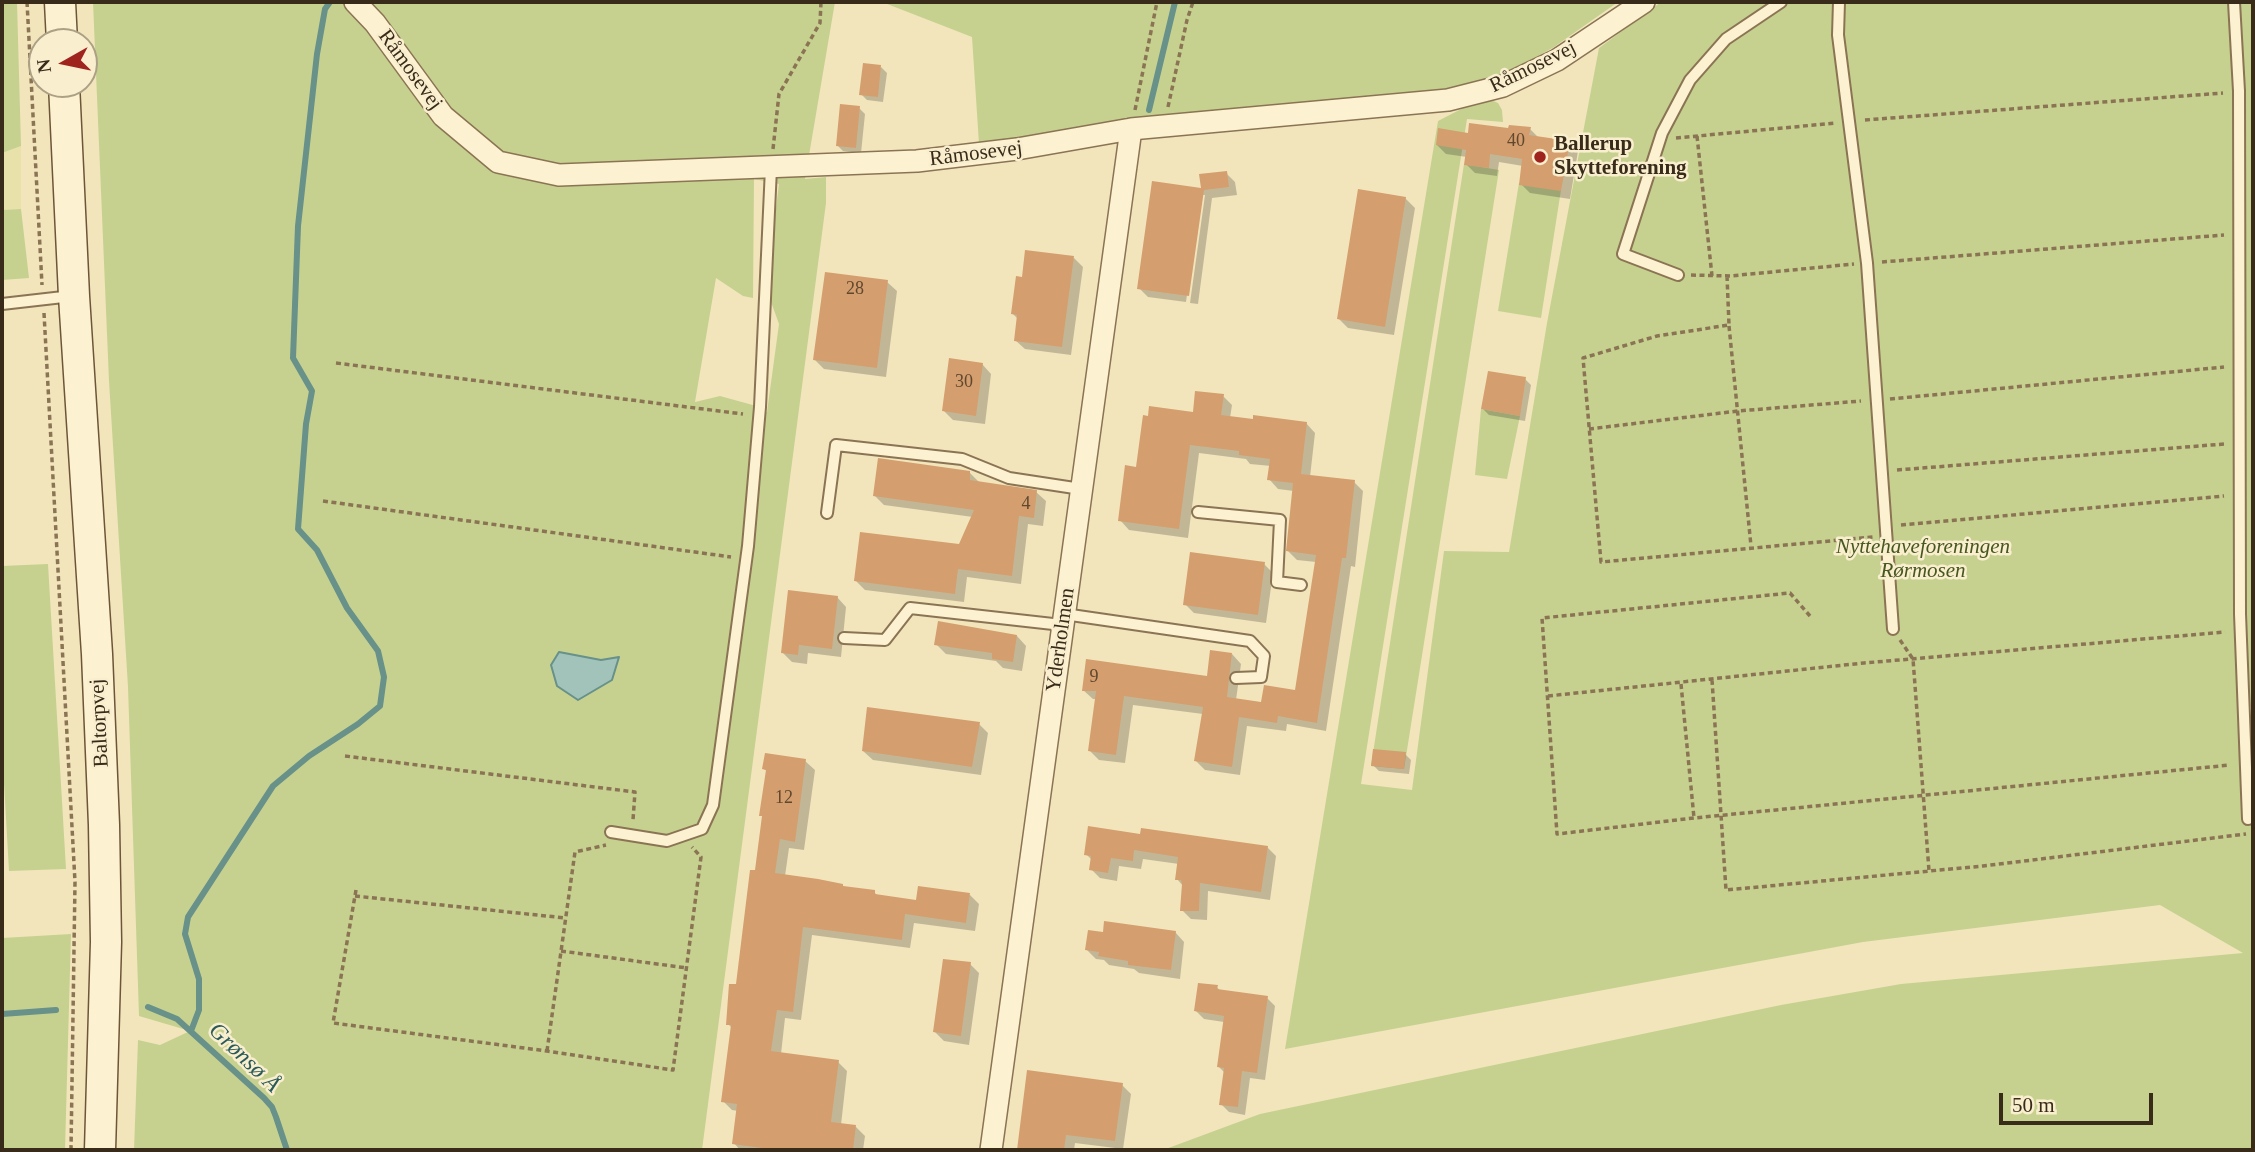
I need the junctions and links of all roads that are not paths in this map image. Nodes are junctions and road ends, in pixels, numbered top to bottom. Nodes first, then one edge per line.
1 (60, 2) edge
2 (355, 2) edge
3 (1644, 2) edge
4 (1781, 2) edge
5 (1839, 2) edge
6 (2234, 2) edge
7 (61, 28) edge
8 (65, 98) edge
9 (1131, 130) junction
10 (771, 168) junction
11 (1678, 275) road end
12 (74, 296) junction
13 (2, 304) edge
14 (1081, 489) junction
15 (1198, 512) dead end
16 (827, 513) dead end
17 (1301, 585) dead end
18 (1063, 620) junction
19 (1892, 629) road end
20 (844, 638) dead end
21 (1236, 678) dead end
22 (2248, 819) road end
23 (611, 832) dead end
24 (100, 1150) edge
25 (991, 1150) edge

1 - 7 street
2 - 10 street, Råmosevej
3 - 9 street, Råmosevej
4 - 11 lane
5 - 19 lane
6 - 22 lane
8 - 12 street, Baltorpvej
9 - 10 street, Råmosevej
9 - 14 street, Yderholmen
10 - 23 lane
12 - 13 lane
12 - 24 street, Baltorpvej
14 - 16 lane
14 - 18 street, Yderholmen
15 - 17 lane
18 - 20 lane
18 - 21 lane
18 - 25 street, Yderholmen

